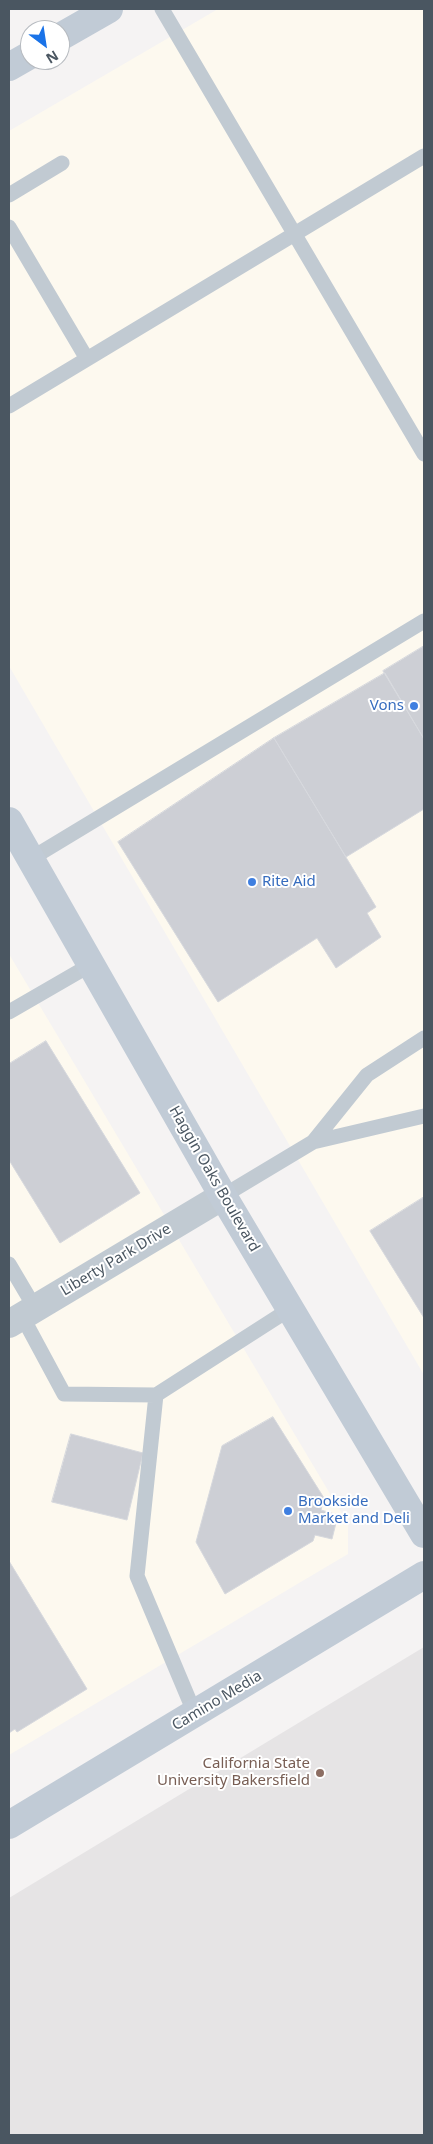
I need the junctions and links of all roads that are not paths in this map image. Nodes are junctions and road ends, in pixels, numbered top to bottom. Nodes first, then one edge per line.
1 (109, 9) edge
2 (162, 9) edge
3 (70, 31) edge
4 (20, 61) edge
5 (9, 67) edge
6 (424, 156) edge
7 (62, 163) dead end
8 (9, 195) edge
9 (9, 227) edge
10 (294, 234) junction
11 (87, 359) junction
12 (9, 406) edge
13 (424, 454) edge
14 (424, 620) edge
15 (9, 820) edge
16 (32, 858) junction
17 (92, 964) junction
18 (9, 1012) edge
19 (424, 1038) edge
20 (424, 1116) edge
21 (313, 1142) junction
22 (223, 1196) junction
23 (9, 1264) edge
24 (290, 1309) junction
25 (22, 1316) edge
26 (156, 1395) junction
27 (424, 1534) edge
28 (424, 1575) edge
29 (195, 1714) junction
30 (9, 1825) edge

1 - 3 street
2 - 10 lane
4 - 5 street
6 - 10 lane
7 - 8 lane
9 - 11 lane
10 - 11 lane
10 - 13 lane
11 - 12 lane
14 - 16 lane
15 - 16 street, Haggin Oaks Boulevard
16 - 17 street, Haggin Oaks Boulevard
17 - 18 lane
17 - 22 street, Haggin Oaks Boulevard
19 - 21 lane
20 - 21 lane
21 - 22 lane
22 - 24 street, Haggin Oaks Boulevard
22 - 25 street, Liberty Park Drive
23 - 25 lane
24 - 26 lane
24 - 27 street, Haggin Oaks Boulevard
25 - 26 lane
26 - 29 lane
28 - 29 street, Camino Media
29 - 30 street, Camino Media

